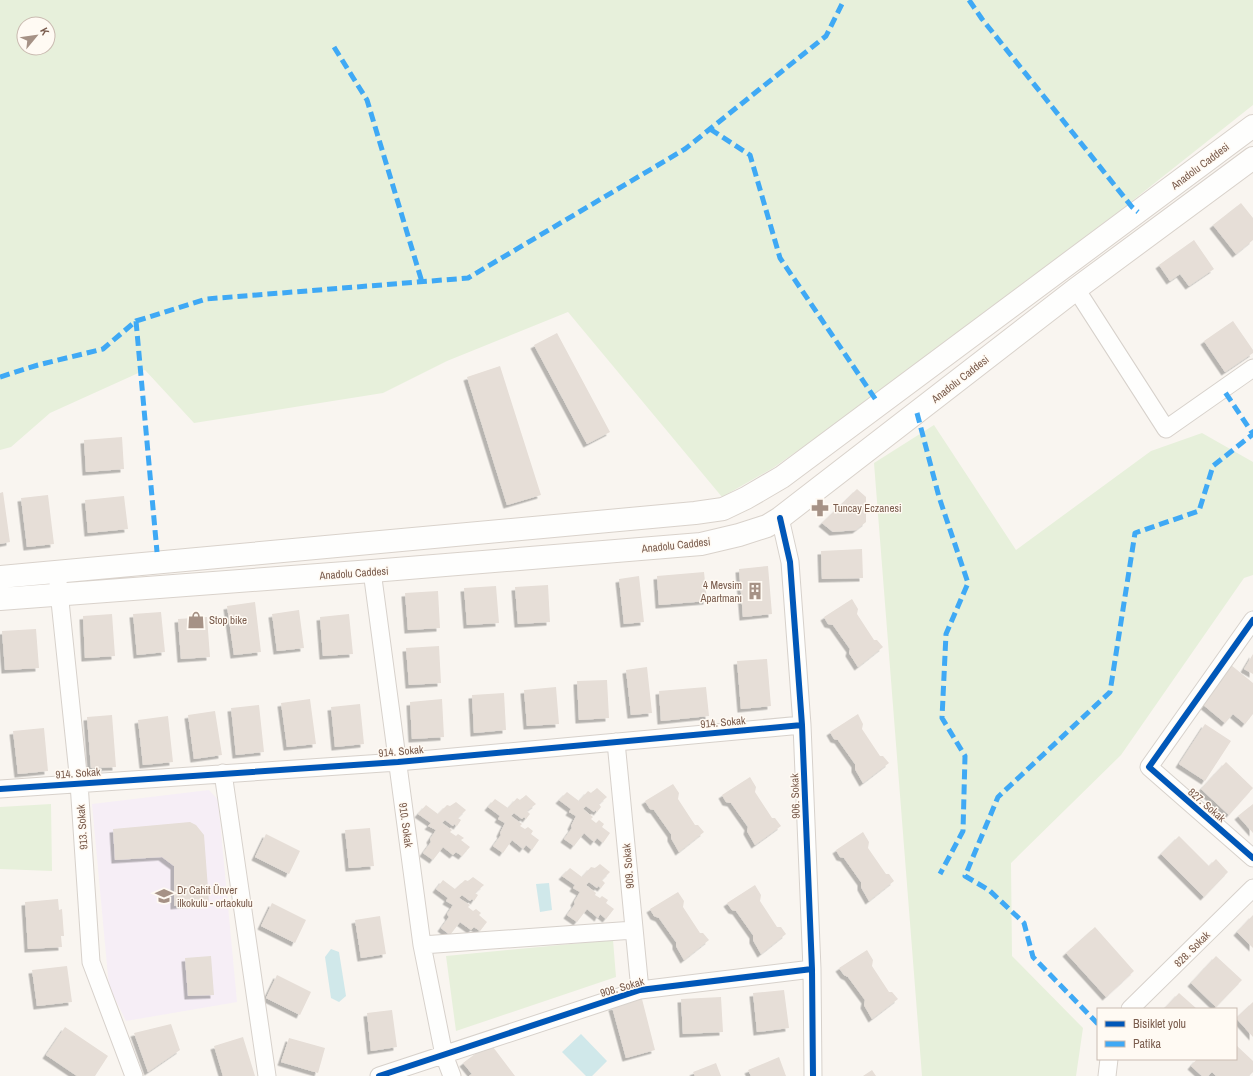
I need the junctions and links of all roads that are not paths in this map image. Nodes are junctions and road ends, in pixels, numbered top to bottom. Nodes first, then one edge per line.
1 (1253, 126) edge
2 (1253, 158) edge
3 (1076, 290) junction
4 (1253, 368) edge
5 (780, 518) junction
6 (372, 571) junction
7 (57, 572) junction
8 (0, 577) edge
9 (60, 594) junction
10 (0, 599) edge
11 (1253, 620) edge
12 (802, 725) junction
13 (616, 742) junction
14 (398, 762) junction
15 (223, 773) junction
16 (79, 783) junction
17 (0, 789) edge
18 (1253, 858) edge
19 (1253, 888) edge
20 (634, 930) junction
21 (422, 945) junction
22 (812, 968) junction
23 (640, 990) junction
24 (1131, 1008) edge
25 (444, 1055) junction
26 (1109, 1060) edge
27 (134, 1076) edge
28 (267, 1076) edge
29 (379, 1076) edge
30 (452, 1076) edge
31 (813, 1076) edge
32 (1107, 1076) edge

1 - 7 main road, Anadolu Caddesi
2 - 3 main road, Anadolu Caddesi
3 - 4 street
3 - 5 main road, Anadolu Caddesi
5 - 6 main road, Anadolu Caddesi
5 - 12 street, 906. Sokak
6 - 9 main road, Anadolu Caddesi
6 - 14 street, 910. Sokak
7 - 8 main road, Anadolu Caddesi
7 - 9 street, 913. Sokak
9 - 10 main road, Anadolu Caddesi
9 - 16 street, 913. Sokak
11 - 18 street, 827. Sokak
12 - 13 street, 914. Sokak
12 - 22 street, 906. Sokak
13 - 14 street, 914. Sokak
13 - 20 street, 909. Sokak
14 - 15 street, 914. Sokak
14 - 21 street, 910. Sokak
15 - 16 street, 914. Sokak
15 - 28 street
16 - 17 street, 914. Sokak
16 - 27 street, 913. Sokak
19 - 24 street, 828. Sokak
20 - 21 street
20 - 23 street, 909. Sokak
21 - 25 street, 910. Sokak
22 - 23 street, 908. Sokak
22 - 31 street, 906. Sokak
23 - 25 street, 908. Sokak
25 - 29 street, 908. Sokak
25 - 30 street, 910. Sokak
26 - 32 street

